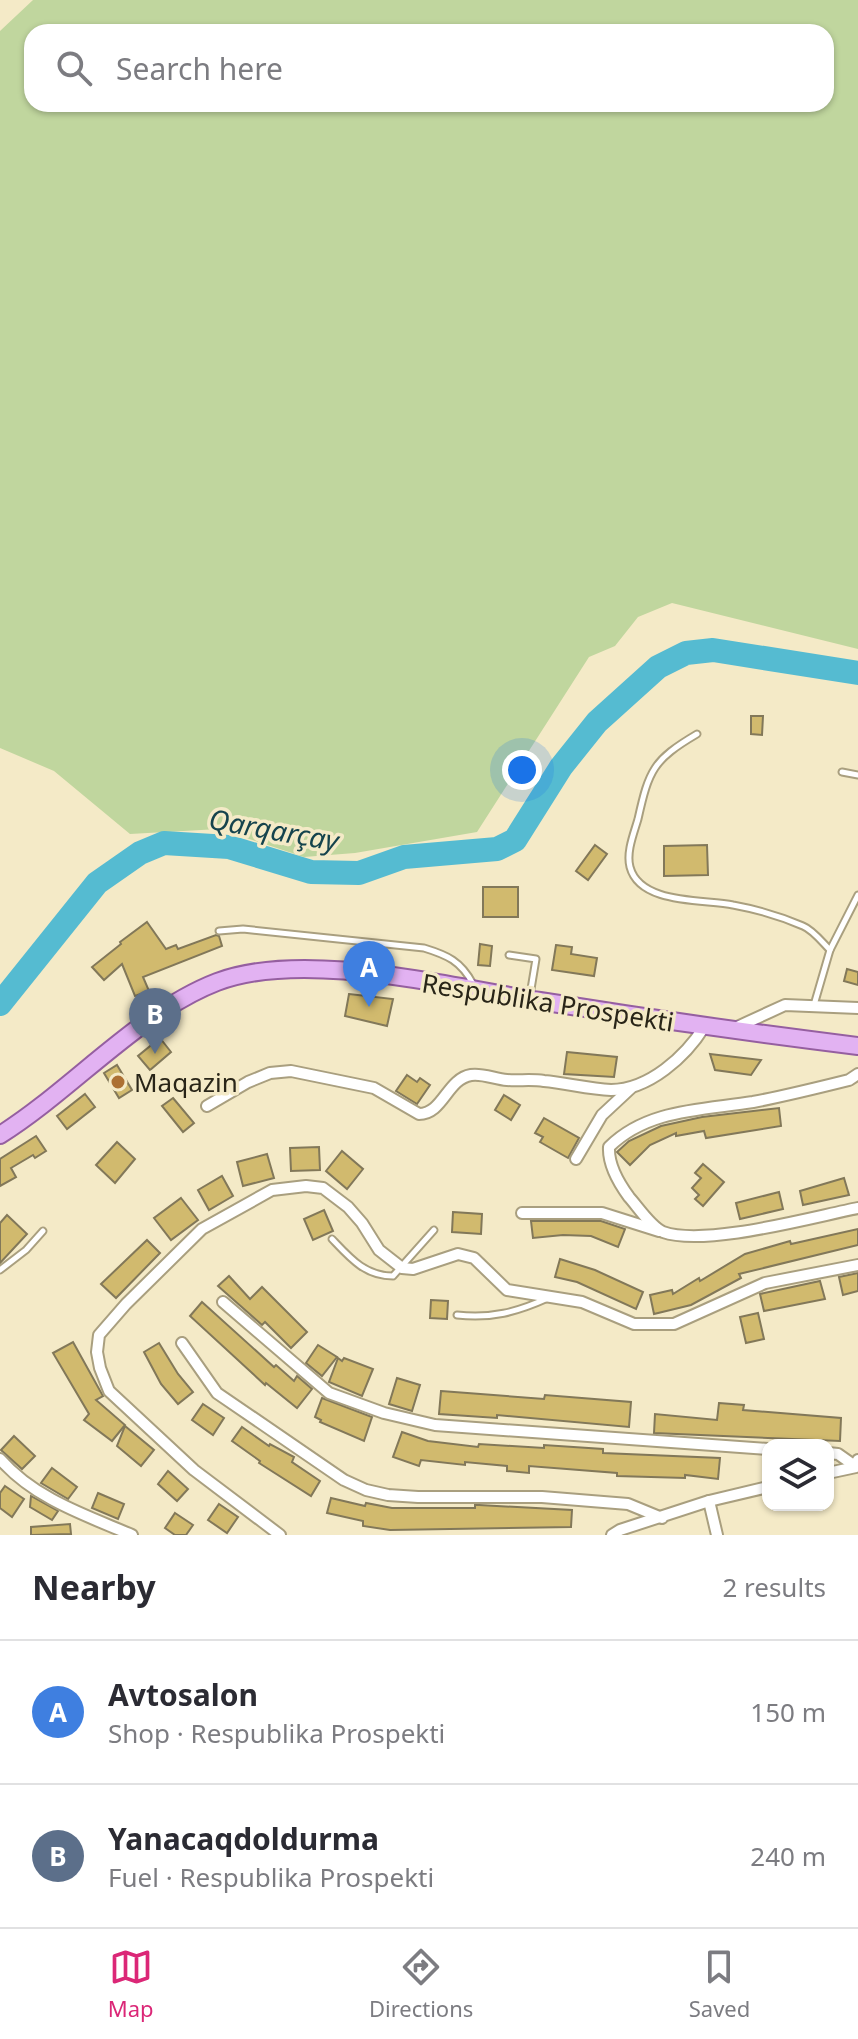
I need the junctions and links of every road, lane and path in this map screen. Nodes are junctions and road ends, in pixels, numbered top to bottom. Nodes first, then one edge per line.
1 (697, 734) dead end
2 (842, 772) dead end
3 (858, 775) edge
4 (858, 895) edge
5 (219, 931) dead end
6 (830, 950) junction
7 (509, 955) dead end
8 (477, 992) junction
9 (529, 1000) junction
10 (814, 1006) junction
11 (858, 1008) edge
12 (704, 1027) junction
13 (730, 1031) junction
14 (858, 1046) edge
15 (858, 1074) edge
16 (635, 1084) junction
17 (207, 1106) dead end
18 (0, 1135) edge
19 (576, 1159) dead end
20 (858, 1208) edge
21 (522, 1213) dead end
22 (434, 1230) dead end
23 (43, 1231) dead end
24 (661, 1231) junction
25 (332, 1239) dead end
26 (858, 1265) edge
27 (402, 1268) junction
28 (0, 1270) edge
29 (553, 1296) junction
30 (223, 1302) dead end
31 (457, 1315) dead end
32 (182, 1343) dead end
33 (762, 1449) edge
34 (834, 1454) edge
35 (0, 1459) edge
36 (857, 1465) edge
37 (834, 1471) edge
38 (762, 1488) edge
39 (709, 1501) junction
40 (662, 1518) junction
41 (132, 1535) edge
42 (280, 1535) edge
43 (612, 1535) edge
44 (717, 1535) edge

1 - 6 lane
2 - 3 lane
4 - 6 lane
5 - 8 lane
6 - 10 lane
7 - 9 lane
8 - 9 main road, Respublika Prospekti
8 - 18 main road, Respublika Prospekti
9 - 12 main road, Respublika Prospekti
10 - 11 street
10 - 13 street
12 - 13 main road, Respublika Prospekti
12 - 16 street
13 - 14 main road, Respublika Prospekti
15 - 24 street
16 - 17 street
16 - 19 street
20 - 24 street
21 - 24 street
22 - 27 lane
23 - 28 lane
25 - 27 lane
26 - 29 street
27 - 29 street
27 - 42 street
29 - 31 lane
30 - 33 street
32 - 40 street
34 - 36 street
35 - 41 street
36 - 37 street
38 - 39 street
39 - 40 street
39 - 44 street
40 - 43 street

